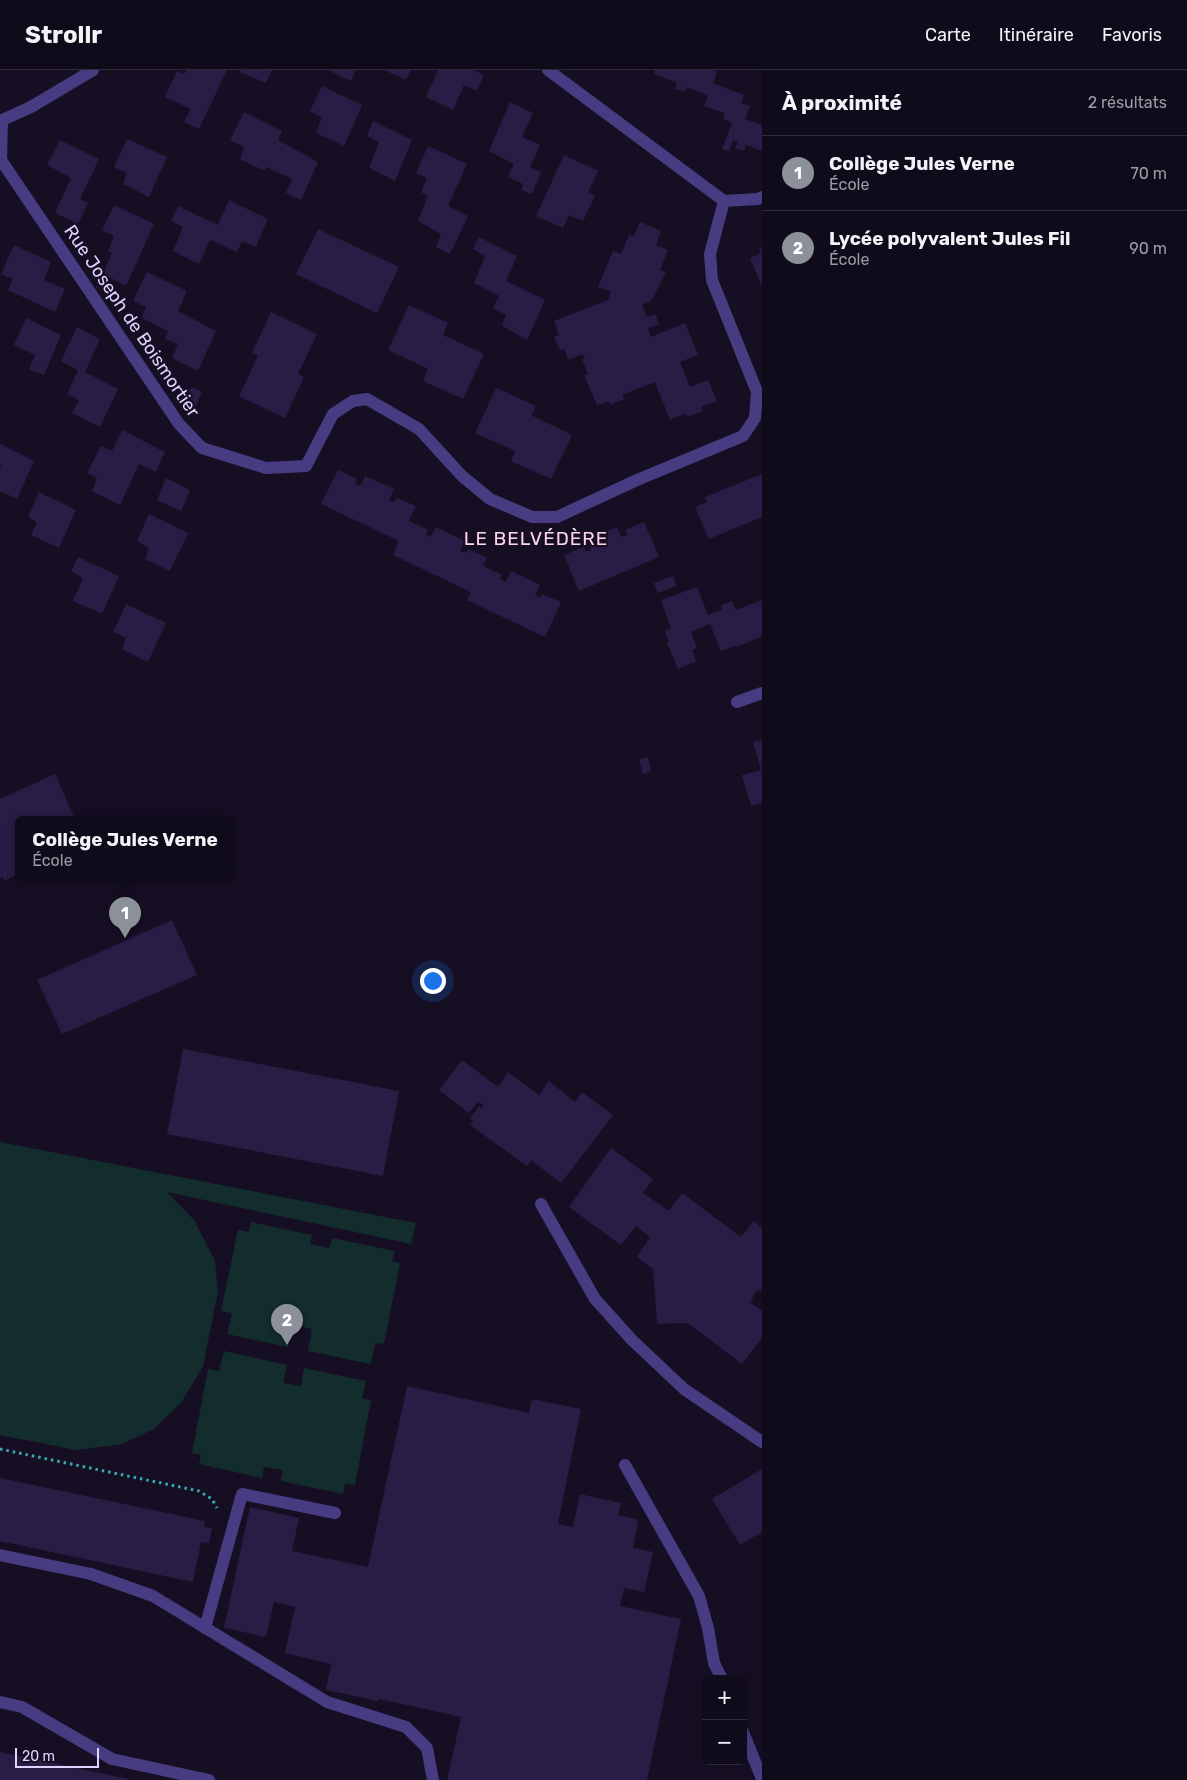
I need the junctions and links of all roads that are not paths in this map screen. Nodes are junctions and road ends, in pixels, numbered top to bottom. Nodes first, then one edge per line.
1 (93, 70) edge
2 (548, 70) edge
3 (1, 121) edge
4 (762, 196) edge
5 (724, 201) junction
6 (759, 419) edge
7 (762, 693) edge
8 (737, 702) dead end
9 (540, 1204) dead end
10 (762, 1442) edge
11 (625, 1465) dead end
12 (335, 1513) dead end
13 (0, 1555) edge
14 (205, 1628) junction
15 (720, 1675) edge
16 (0, 1702) edge
17 (747, 1742) edge
18 (762, 1779) edge
19 (209, 1780) edge
20 (433, 1780) edge

1 - 3 street
2 - 5 street
3 - 6 street, Rue Joseph de Boismortier
4 - 5 street
5 - 6 street
7 - 8 street
9 - 10 street
11 - 15 street
12 - 14 street
13 - 14 street
14 - 20 street
16 - 19 street
17 - 18 street

